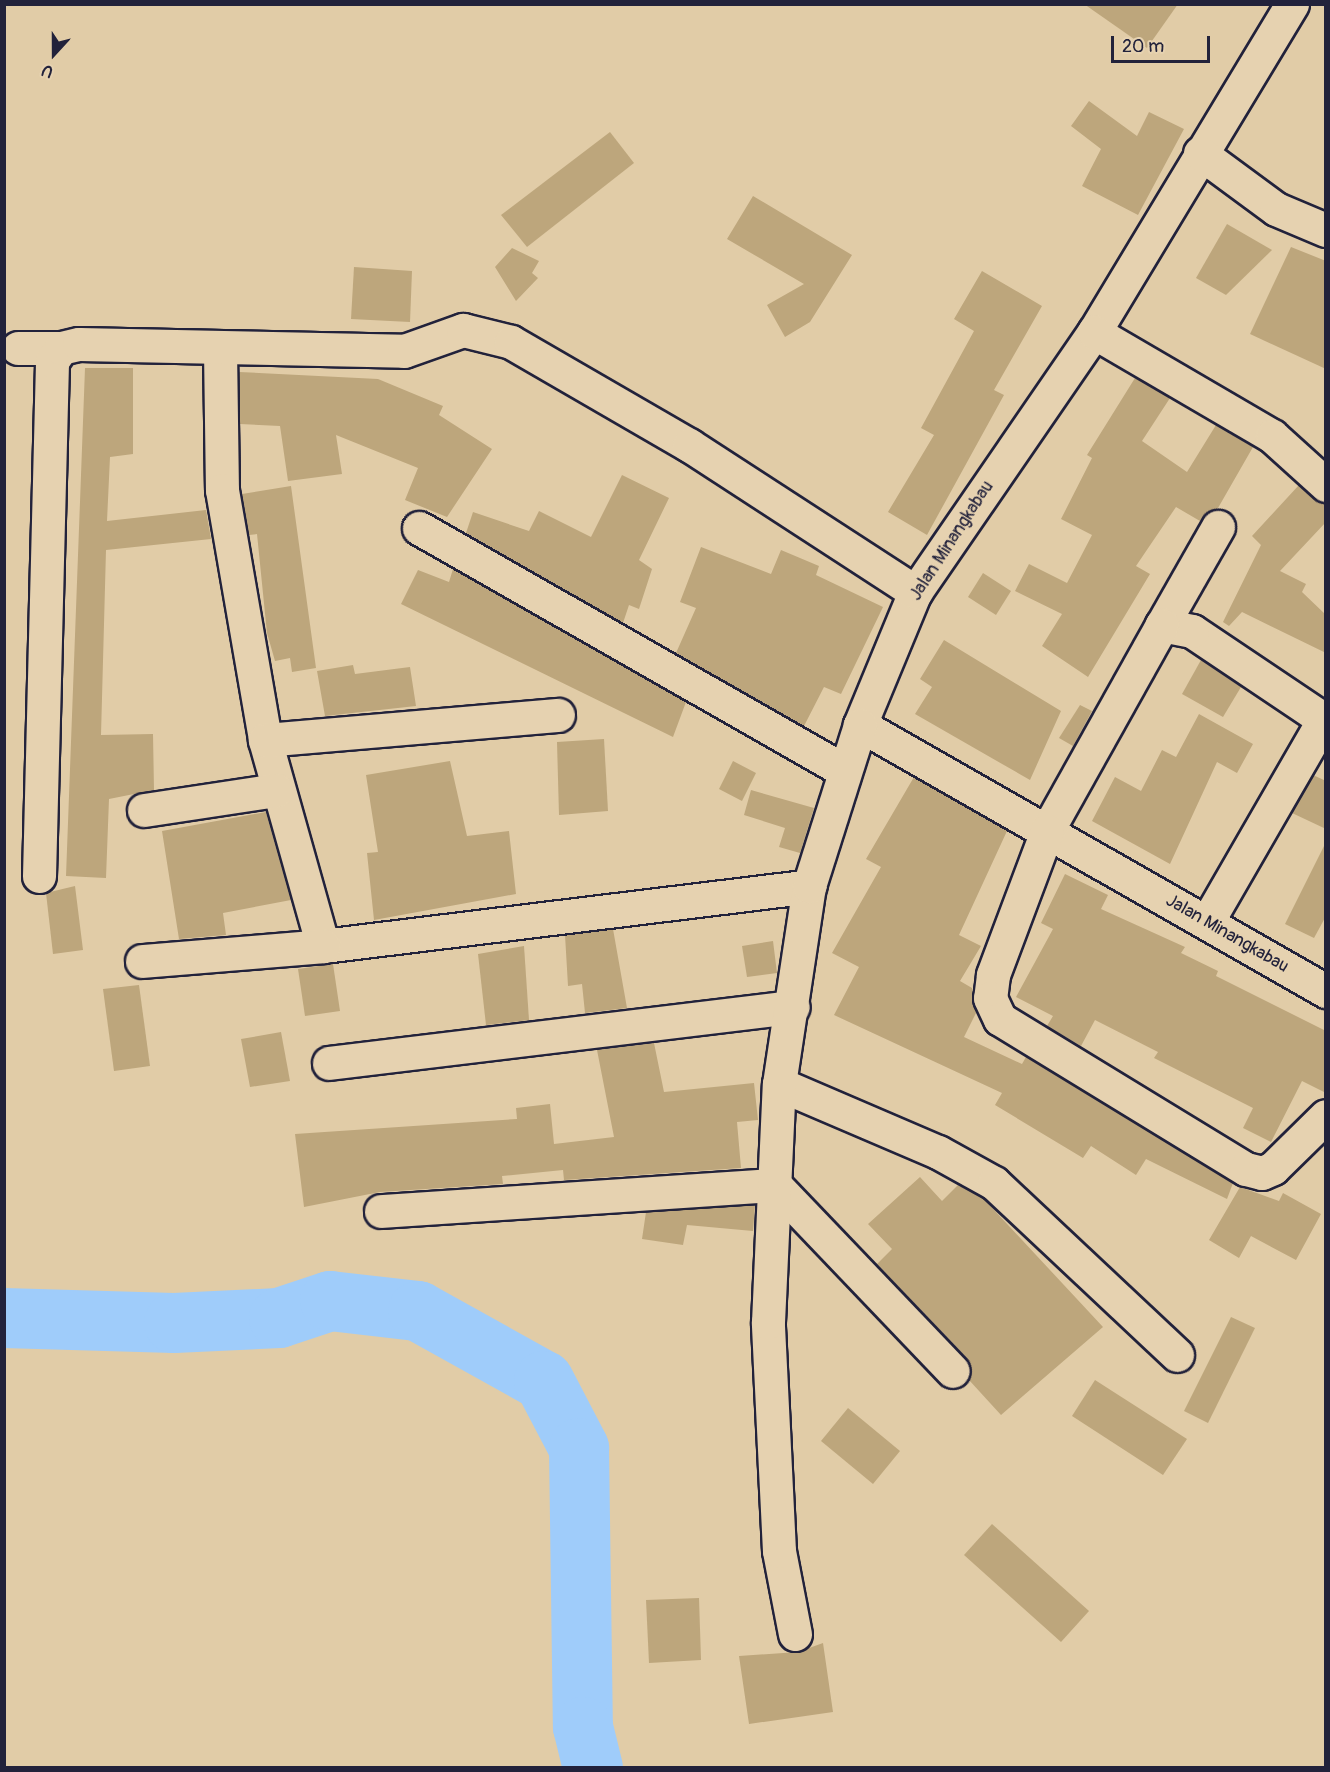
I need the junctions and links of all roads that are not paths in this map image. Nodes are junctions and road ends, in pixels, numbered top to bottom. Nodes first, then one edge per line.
1 (1292, 4) edge
2 (1200, 153) junction
3 (1326, 230) edge
4 (1094, 332) junction
5 (18, 348) dead end
6 (61, 348) junction
7 (220, 348) junction
8 (1326, 484) edge
9 (1218, 527) dead end
10 (419, 528) dead end
11 (915, 592) junction
12 (1162, 625) junction
13 (558, 715) dead end
14 (1325, 720) edge
15 (860, 725) junction
16 (265, 740) junction
17 (842, 770) junction
18 (277, 790) junction
19 (144, 810) dead end
20 (1047, 831) junction
21 (39, 876) dead end
22 (809, 886) junction
23 (1207, 922) junction
24 (322, 946) junction
25 (142, 961) dead end
26 (1326, 991) edge
27 (793, 1007) junction
28 (328, 1063) dead end
29 (779, 1084) junction
30 (1326, 1116) edge
31 (775, 1185) junction
32 (381, 1211) dead end
33 (1177, 1355) dead end
34 (952, 1371) dead end
35 (795, 1634) dead end

1 - 2 street, Jalan Minangkabau
2 - 3 street
2 - 4 street, Jalan Minangkabau
4 - 8 street
4 - 11 street, Jalan Minangkabau
5 - 6 street
6 - 7 street
6 - 21 street
7 - 11 street
7 - 16 street
9 - 12 street
10 - 17 street
11 - 15 street, Jalan Minangkabau
12 - 14 street
12 - 20 street
13 - 16 street
14 - 23 street
15 - 17 street
15 - 20 street, Jalan Minangkabau
16 - 18 street
17 - 22 street
18 - 19 street
18 - 24 street
20 - 23 street, Jalan Minangkabau
20 - 30 street
22 - 24 street
22 - 27 street
23 - 26 street, Jalan Minangkabau
24 - 25 street
27 - 28 street
27 - 29 street
29 - 31 street
29 - 33 street
31 - 32 street
31 - 34 street
31 - 35 street

